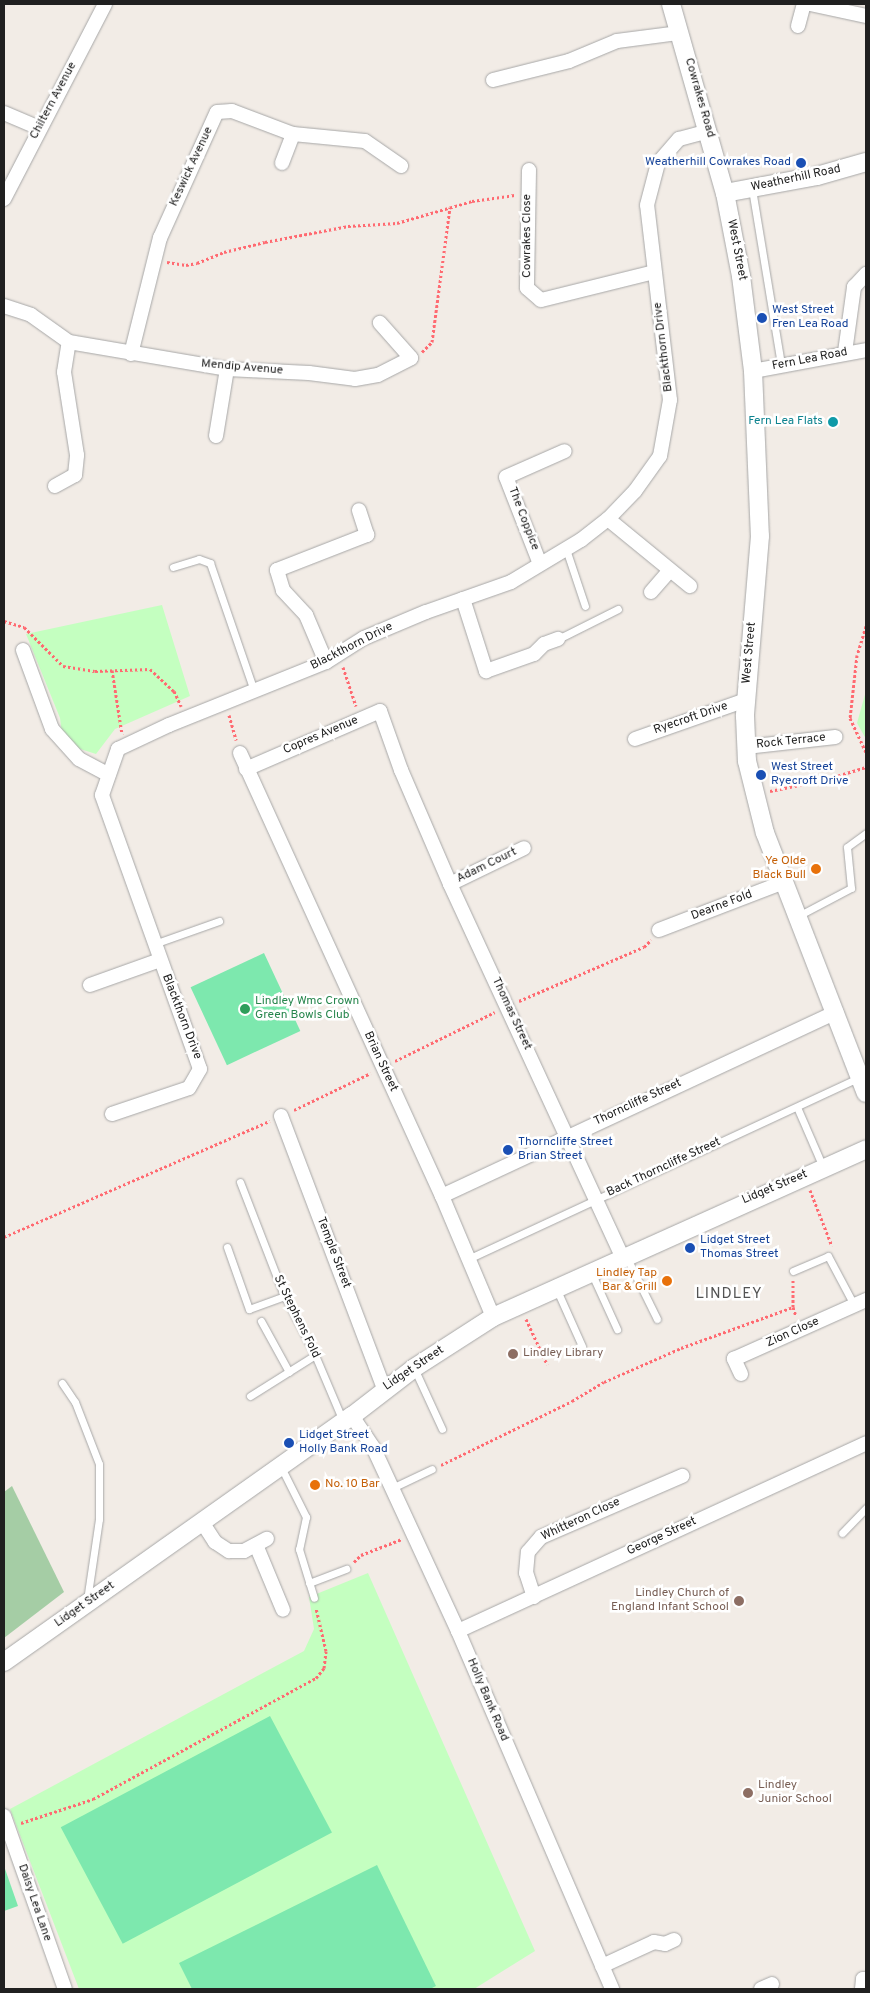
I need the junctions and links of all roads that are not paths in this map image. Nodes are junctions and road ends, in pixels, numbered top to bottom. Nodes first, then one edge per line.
1 (105, 4) edge
2 (671, 4) edge
3 (804, 4) edge
4 (810, 4) edge
5 (866, 16) edge
6 (798, 26) dead end
7 (680, 33) junction
8 (493, 80) dead end
9 (4, 113) edge
10 (40, 128) junction
11 (709, 131) junction
12 (293, 134) junction
13 (866, 162) edge
14 (282, 164) dead end
15 (401, 166) dead end
16 (529, 170) dead end
17 (752, 188) junction
18 (725, 194) junction
19 (4, 199) edge
20 (654, 272) junction
21 (866, 274) edge
22 (4, 306) edge
23 (380, 323) dead end
24 (69, 342) junction
25 (866, 350) edge
26 (845, 352) junction
27 (132, 354) junction
28 (781, 365) junction
29 (227, 369) junction
30 (753, 371) junction
31 (216, 436) dead end
32 (565, 451) dead end
33 (55, 486) dead end
34 (359, 510) dead end
35 (608, 519) junction
36 (566, 549) junction
37 (540, 564) junction
38 (173, 567) dead end
39 (670, 571) junction
40 (690, 586) dead end
41 (651, 592) dead end
42 (463, 599) junction
43 (585, 606) dead end
44 (618, 609) dead end
45 (558, 639) joint
46 (23, 650) dead end
47 (326, 662) junction
48 (254, 691) junction
49 (746, 700) junction
50 (385, 726) joint
51 (835, 737) dead end
52 (636, 739) dead end
53 (746, 747) junction
54 (240, 753) road end
55 (246, 769) junction
56 (107, 774) junction
57 (866, 833) edge
58 (524, 848) dead end
59 (784, 882) junction
60 (450, 884) junction
61 (797, 916) junction
62 (219, 921) dead end
63 (659, 930) road end
64 (154, 944) junction
65 (160, 960) junction
66 (90, 985) dead end
67 (836, 1012) junction
68 (863, 1077) edge
69 (797, 1107) junction
70 (112, 1114) dead end
71 (281, 1116) road end
72 (568, 1135) junction
73 (866, 1149) edge
74 (824, 1167) junction
75 (240, 1182) dead end
76 (442, 1196) junction
77 (597, 1200) junction
78 (227, 1247) dead end
79 (624, 1256) junction
80 (468, 1259) junction
81 (793, 1271) road end
82 (591, 1272) junction
83 (556, 1288) junction
84 (285, 1296) junction
85 (860, 1302) edge
86 (493, 1317) junction
87 (656, 1319) dead end
88 (261, 1321) dead end
89 (617, 1329) dead end
90 (582, 1346) dead end
91 (315, 1355) junction
92 (414, 1368) junction
93 (288, 1372) junction
94 (741, 1374) dead end
95 (62, 1383) dead end
96 (384, 1389) junction
97 (250, 1396) dead end
98 (348, 1419) junction
99 (442, 1429) dead end
100 (866, 1443) edge
101 (281, 1466) junction
102 (432, 1469) road end
103 (682, 1476) dead end
104 (392, 1488) junction
105 (866, 1508) edge
106 (202, 1522) junction
107 (842, 1533) dead end
108 (346, 1569) road end
109 (310, 1584) junction
110 (534, 1597) junction
111 (314, 1598) road end
112 (87, 1603) junction
113 (283, 1610) dead end
114 (458, 1632) junction
115 (4, 1662) edge
116 (6, 1822) edge
117 (674, 1940) dead end
118 (602, 1966) junction
119 (866, 1979) edge
120 (65, 1989) edge
121 (612, 1989) edge
122 (862, 1989) edge

1 - 10 street, Chiltern Avenue
2 - 7 street, Cowrakes Road
3 - 6 street
4 - 5 street
7 - 8 street
7 - 11 street, Cowrakes Road
9 - 10 street
10 - 19 street, Chiltern Avenue
11 - 18 street, Cowrakes Road
11 - 20 street, Blackthorn Drive
12 - 14 street
12 - 15 street, Keswick Avenue
12 - 27 street, Keswick Avenue
13 - 17 street, Weatherhill Road
16 - 20 street, Cowrakes Close
17 - 18 street, Weatherhill Road
17 - 28 lane
18 - 30 street, West Street
20 - 35 street, Blackthorn Drive
21 - 26 street
22 - 24 street, Mendip Avenue
23 - 29 street, Mendip Avenue
24 - 27 street, Mendip Avenue
24 - 33 street
25 - 26 street, Fern Lea Road
26 - 28 street, Fern Lea Road
27 - 29 street, Mendip Avenue
28 - 30 street, Fern Lea Road
29 - 31 street
30 - 49 street, West Street
32 - 37 street, The Coppice
34 - 47 street
35 - 36 street, Blackthorn Drive
35 - 39 street
36 - 37 street, Blackthorn Drive
36 - 43 lane
37 - 42 street, Blackthorn Drive
38 - 48 lane
39 - 40 street
39 - 41 street
42 - 45 street
42 - 47 street, Blackthorn Drive
44 - 45 lane
46 - 56 street
47 - 48 street, Blackthorn Drive
48 - 56 street, Blackthorn Drive
49 - 52 street, Ryecroft Drive
49 - 53 street, West Street
50 - 55 street, Copres Avenue
50 - 60 street, Thomas Street
51 - 53 street, Rock Terrace
53 - 59 street, West Street
54 - 55 street, Brian Street
55 - 76 street, Brian Street
56 - 64 street, Blackthorn Drive
57 - 61 lane
58 - 60 street, Adam Court
59 - 61 street, West Street
59 - 63 street, Dearne Fold
60 - 72 street, Thomas Street
61 - 67 street, West Street
62 - 64 lane
64 - 65 street, Blackthorn Drive
65 - 66 street
65 - 70 street, Blackthorn Drive
67 - 68 street, West Street
67 - 72 street, Thorncliffe Street
68 - 69 lane, Back Thorncliffe Street
69 - 74 lane
69 - 77 lane, Back Thorncliffe Street
71 - 96 street, Temple Street
72 - 76 street, Thorncliffe Street
72 - 77 street, Thomas Street
73 - 74 street, Lidget Street
74 - 79 street, Lidget Street
75 - 84 lane, St Stephens Fold
76 - 80 street, Brian Street
77 - 79 street, Thomas Street
77 - 80 lane, Back Thorncliffe Street
78 - 84 lane
79 - 82 street, Lidget Street
79 - 87 lane
80 - 86 street, Brian Street
81 - 85 lane
82 - 83 street, Lidget Street
82 - 89 lane
83 - 86 street, Lidget Street
83 - 90 lane
84 - 91 lane, St Stephens Fold
85 - 94 street, Zion Close
86 - 92 street, Lidget Street
88 - 93 lane
91 - 93 lane
91 - 98 lane, St Stephens Fold
92 - 96 street, Lidget Street
92 - 99 lane
93 - 97 lane
95 - 112 lane
96 - 98 street, Lidget Street
98 - 101 street, Lidget Street
98 - 104 street, Holly Bank Road
100 - 110 street, George Street
101 - 106 street, Lidget Street
101 - 109 lane
102 - 104 lane
103 - 110 street, Whitteron Close
104 - 114 street, Holly Bank Road
105 - 107 lane
106 - 112 street, Lidget Street
106 - 113 street
108 - 109 lane
109 - 111 lane
110 - 114 street, George Street
112 - 115 street, Lidget Street
114 - 118 street, Holly Bank Road
116 - 120 street, Daisy Lea Lane
117 - 118 street
118 - 121 street, Holly Bank Road
119 - 122 street

